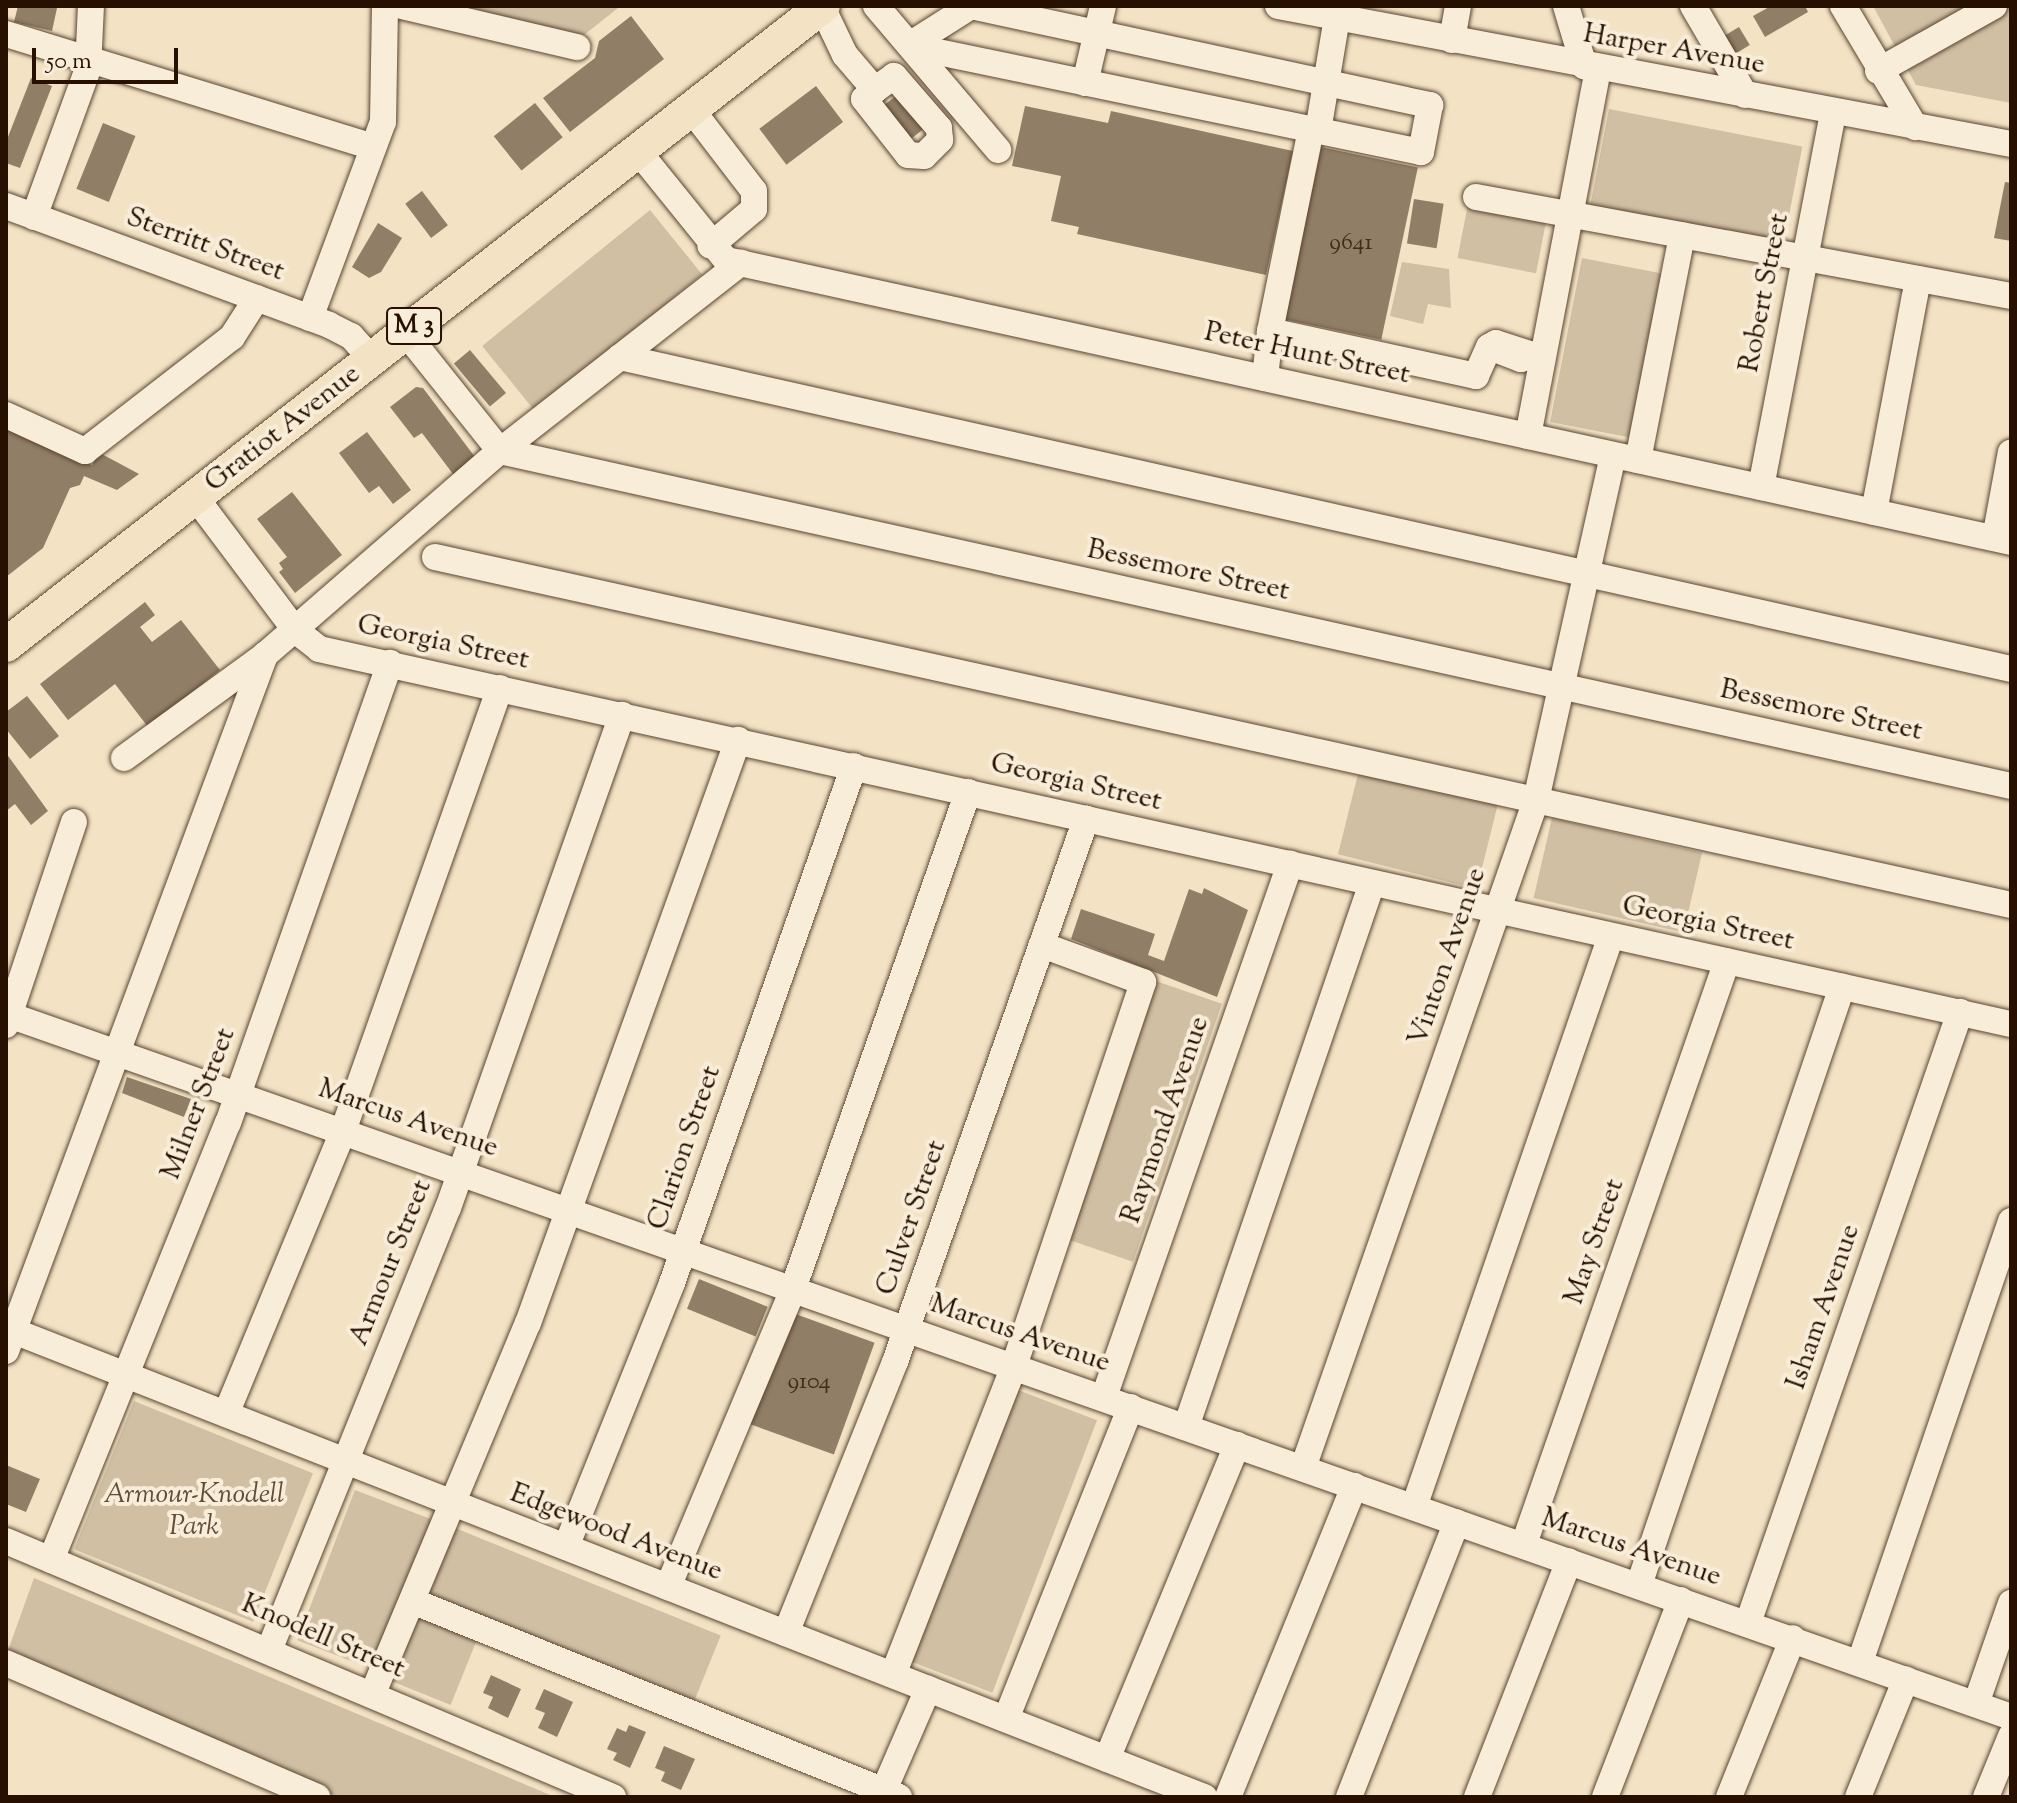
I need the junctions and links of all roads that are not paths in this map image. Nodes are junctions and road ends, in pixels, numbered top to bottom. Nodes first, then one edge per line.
1 (91, 6) edge
2 (385, 6) edge
3 (402, 6) edge
4 (822, 6) edge
5 (876, 6) edge
6 (1103, 6) edge
7 (1278, 6) edge
8 (1458, 6) edge
9 (1566, 6) edge
10 (1693, 6) edge
11 (1843, 6) edge
12 (1994, 6) edge
13 (1341, 14) edge
14 (1095, 32) junction
15 (6, 34) edge
16 (1452, 40) junction
17 (913, 46) junction
18 (577, 47) dead end
19 (90, 60) junction
20 (1591, 67) junction
21 (1878, 71) junction
22 (1326, 81) junction
23 (1085, 83) junction
24 (878, 88) dead end
25 (1745, 95) junction
26 (691, 109) junction
27 (1833, 112) junction
28 (1915, 127) junction
29 (1314, 130) junction
30 (2011, 144) edge
31 (373, 147) junction
32 (998, 150) dead end
33 (638, 151) junction
34 (1476, 197) dead end
35 (6, 206) edge
36 (1570, 215) junction
37 (34, 217) junction
38 (1682, 235) junction
39 (710, 246) junction
40 (1805, 258) junction
41 (741, 263) junction
42 (1918, 279) junction
43 (2011, 296) edge
44 (257, 298) junction
45 (310, 318) junction
46 (1270, 331) junction
47 (405, 332) junction
48 (1534, 356) junction
49 (620, 357) junction
50 (372, 359) junction
51 (1265, 378) junction
52 (6, 415) edge
53 (1528, 436) junction
54 (500, 451) junction
55 (2011, 452) edge
56 (1626, 458) junction
57 (1761, 487) junction
58 (196, 498) junction
59 (1874, 512) junction
60 (2003, 540) edge
61 (435, 557) dead end
62 (1587, 572) junction
63 (295, 630) junction
64 (6, 645) edge
65 (265, 655) junction
66 (390, 663) junction
67 (2011, 669) edge
68 (1562, 686) junction
69 (500, 688) junction
70 (622, 715) junction
71 (738, 740) junction
72 (124, 758) dead end
73 (854, 766) junction
74 (2011, 786) edge
75 (968, 792) junction
76 (1536, 800) junction
77 (1086, 819) junction
78 (74, 822) dead end
79 (1290, 864) junction
80 (1372, 883) junction
81 (2011, 905) edge
82 (1497, 911) junction
83 (1611, 936) junction
84 (1042, 945) junction
85 (1727, 961) junction
86 (1842, 987) junction
87 (1960, 1012) junction
88 (7, 1018) edge
89 (2011, 1024) edge
90 (121, 1053) junction
91 (238, 1094) junction
92 (343, 1131) junction
93 (461, 1172) junction
94 (566, 1209) junction
95 (2011, 1221) edge
96 (683, 1250) junction
97 (793, 1289) junction
98 (907, 1328) junction
99 (9, 1337) edge
100 (1014, 1366) junction
101 (126, 1375) junction
102 (1104, 1397) junction
103 (1131, 1407) junction
104 (226, 1414) junction
105 (1186, 1427) junction
106 (1237, 1445) junction
107 (345, 1461) junction
108 (1303, 1468) junction
109 (1354, 1486) junction
110 (454, 1504) junction
111 (1414, 1507) junction
112 (1457, 1522) junction
113 (6, 1541) edge
114 (1524, 1544) junction
115 (566, 1547) junction
116 (51, 1560) junction
117 (1569, 1561) junction
118 (1639, 1585) junction
119 (668, 1587) junction
120 (1681, 1600) junction
121 (412, 1601) junction
122 (2011, 1603) edge
123 (1748, 1623) junction
124 (786, 1633) junction
125 (1793, 1638) junction
126 (270, 1648) junction
127 (1860, 1662) junction
128 (6, 1663) edge
129 (893, 1675) junction
130 (1906, 1679) junction
131 (928, 1689) junction
132 (373, 1693) junction
133 (1976, 1704) junction
134 (2011, 1717) edge
135 (1006, 1719) junction
136 (2011, 1736) edge
137 (1107, 1759) junction
138 (888, 1795) edge
139 (317, 1797) edge
140 (613, 1797) edge
141 (1204, 1797) edge
142 (1228, 1797) edge
143 (1349, 1797) edge
144 (1477, 1797) edge
145 (1605, 1797) edge
146 (1729, 1797) edge
147 (1858, 1797) edge
148 (1986, 1797) edge

1 - 19 street
2 - 31 street
3 - 18 street
4 - 24 street
4 - 26 main road, Gratiot Avenue / M 3
5 - 17 street
6 - 14 street
7 - 13 street, Harper Avenue
8 - 16 street
9 - 20 street
10 - 25 street
11 - 21 street
12 - 21 street
13 - 16 street, Harper Avenue
13 - 22 street
14 - 17 street
14 - 22 street
14 - 23 street
15 - 19 street
16 - 20 street, Harper Avenue
17 - 23 street
17 - 32 street
19 - 31 street
19 - 37 street
20 - 25 street, Harper Avenue
20 - 36 street
21 - 28 street
22 - 29 street
22 - 29 street
23 - 29 street
25 - 27 street, Harper Avenue
26 - 33 main road, Gratiot Avenue / M 3
26 - 39 street
27 - 28 street, Harper Avenue
27 - 40 street, Robert Street
28 - 30 street, Harper Avenue
29 - 46 street
31 - 45 street
33 - 39 street, Peter Hunt Street
33 - 47 main road, Gratiot Avenue / M 3
34 - 36 street
35 - 37 street, Sterritt Street
36 - 38 street
36 - 48 street
37 - 44 street, Sterritt Street
38 - 40 street
38 - 56 street, Vinton Avenue
39 - 41 street, Peter Hunt Street
40 - 42 street
40 - 57 street, Robert Street
41 - 49 street
41 - 51 street, Peter Hunt Street
42 - 43 street
42 - 59 street
44 - 45 street, Sterritt Street
44 - 52 street
45 - 50 street, Sterritt Street
46 - 48 street
46 - 51 street
47 - 50 main road, Gratiot Avenue / M 3
47 - 54 street
48 - 53 street
49 - 54 street
49 - 62 street
50 - 58 main road, Gratiot Avenue / M 3
51 - 53 street, Peter Hunt Street
53 - 56 street, Peter Hunt Street
54 - 63 street
54 - 68 street, Bessemore Street
55 - 60 street
56 - 57 street, Peter Hunt Street
56 - 62 street, Vinton Avenue
57 - 59 street, Peter Hunt Street
58 - 63 street, Georgia Street
58 - 64 main road, Gratiot Avenue / M 3
59 - 60 street, Peter Hunt Street
61 - 76 street
62 - 67 street
62 - 68 street, Vinton Avenue
63 - 65 street
63 - 66 street, Georgia Street
65 - 72 street
65 - 90 street
66 - 69 street, Georgia Street
66 - 91 street, Milner Street
68 - 74 street, Bessemore Street
68 - 76 street, Vinton Avenue
69 - 70 street, Georgia Street
69 - 92 street
70 - 71 street, Georgia Street
70 - 93 street, Armour Street
71 - 73 street, Georgia Street
71 - 94 street
73 - 75 street, Georgia Street
73 - 96 street, Clarion Street
75 - 77 street, Georgia Street
75 - 97 street
76 - 81 street
76 - 82 street, Vinton Avenue
77 - 79 street, Georgia Street
77 - 84 street, Culver Street
78 - 88 street
79 - 80 street, Georgia Street
79 - 102 street, Raymond Avenue
80 - 82 street, Georgia Street
80 - 105 street
82 - 83 street, Georgia Street
82 - 108 street, Vinton Avenue
83 - 85 street, Georgia Street
83 - 111 street
84 - 98 street, Culver Street
84 - 100 street
85 - 86 street, Georgia Street
85 - 114 street, May Street
86 - 87 street, Georgia Street
86 - 118 street
87 - 89 street, Georgia Street
87 - 123 street, Isham Avenue
88 - 90 street, Marcus Avenue
90 - 91 street, Marcus Avenue
90 - 99 street
91 - 92 street, Marcus Avenue
91 - 101 street, Milner Street
92 - 93 street, Marcus Avenue
92 - 104 street
93 - 94 street, Marcus Avenue
93 - 107 street, Armour Street
94 - 96 street, Marcus Avenue
94 - 110 street
95 - 127 street
96 - 97 street, Marcus Avenue
96 - 115 street, Clarion Street
97 - 98 street, Marcus Avenue
97 - 119 street
98 - 100 street, Marcus Avenue
98 - 124 street, Culver Street
99 - 101 street, Edgewood Avenue
100 - 102 street, Marcus Avenue
100 - 129 street
101 - 104 street, Edgewood Avenue
101 - 116 street, Milner Street
102 - 103 street, Marcus Avenue
103 - 105 street, Marcus Avenue
103 - 135 street
104 - 107 street, Edgewood Avenue
105 - 106 street, Marcus Avenue
106 - 108 street, Marcus Avenue
106 - 137 street
107 - 110 street, Edgewood Avenue
107 - 126 street, Armour Street
108 - 109 street, Marcus Avenue
109 - 111 street, Marcus Avenue
109 - 142 street
110 - 115 street, Edgewood Avenue
110 - 121 street
111 - 112 street, Marcus Avenue
112 - 114 street, Marcus Avenue
112 - 143 street
113 - 116 street, Knodell Street
114 - 117 street, Marcus Avenue
115 - 119 street, Edgewood Avenue
116 - 126 street, Knodell Street
117 - 118 street, Marcus Avenue
117 - 144 street
118 - 120 street, Marcus Avenue
119 - 124 street, Edgewood Avenue
120 - 123 street, Marcus Avenue
120 - 145 street
121 - 132 street
121 - 138 street
122 - 133 street
123 - 125 street, Marcus Avenue
124 - 129 street, Edgewood Avenue
125 - 127 street, Marcus Avenue
125 - 146 street
126 - 132 street, Knodell Street
127 - 130 street, Marcus Avenue
128 - 139 street
129 - 131 street, Edgewood Avenue
130 - 133 street, Marcus Avenue
130 - 147 street
131 - 135 street, Edgewood Avenue
131 - 138 street
132 - 140 street, Knodell Street
133 - 134 street, Marcus Avenue
135 - 137 street, Edgewood Avenue
136 - 148 street
137 - 141 street, Edgewood Avenue

